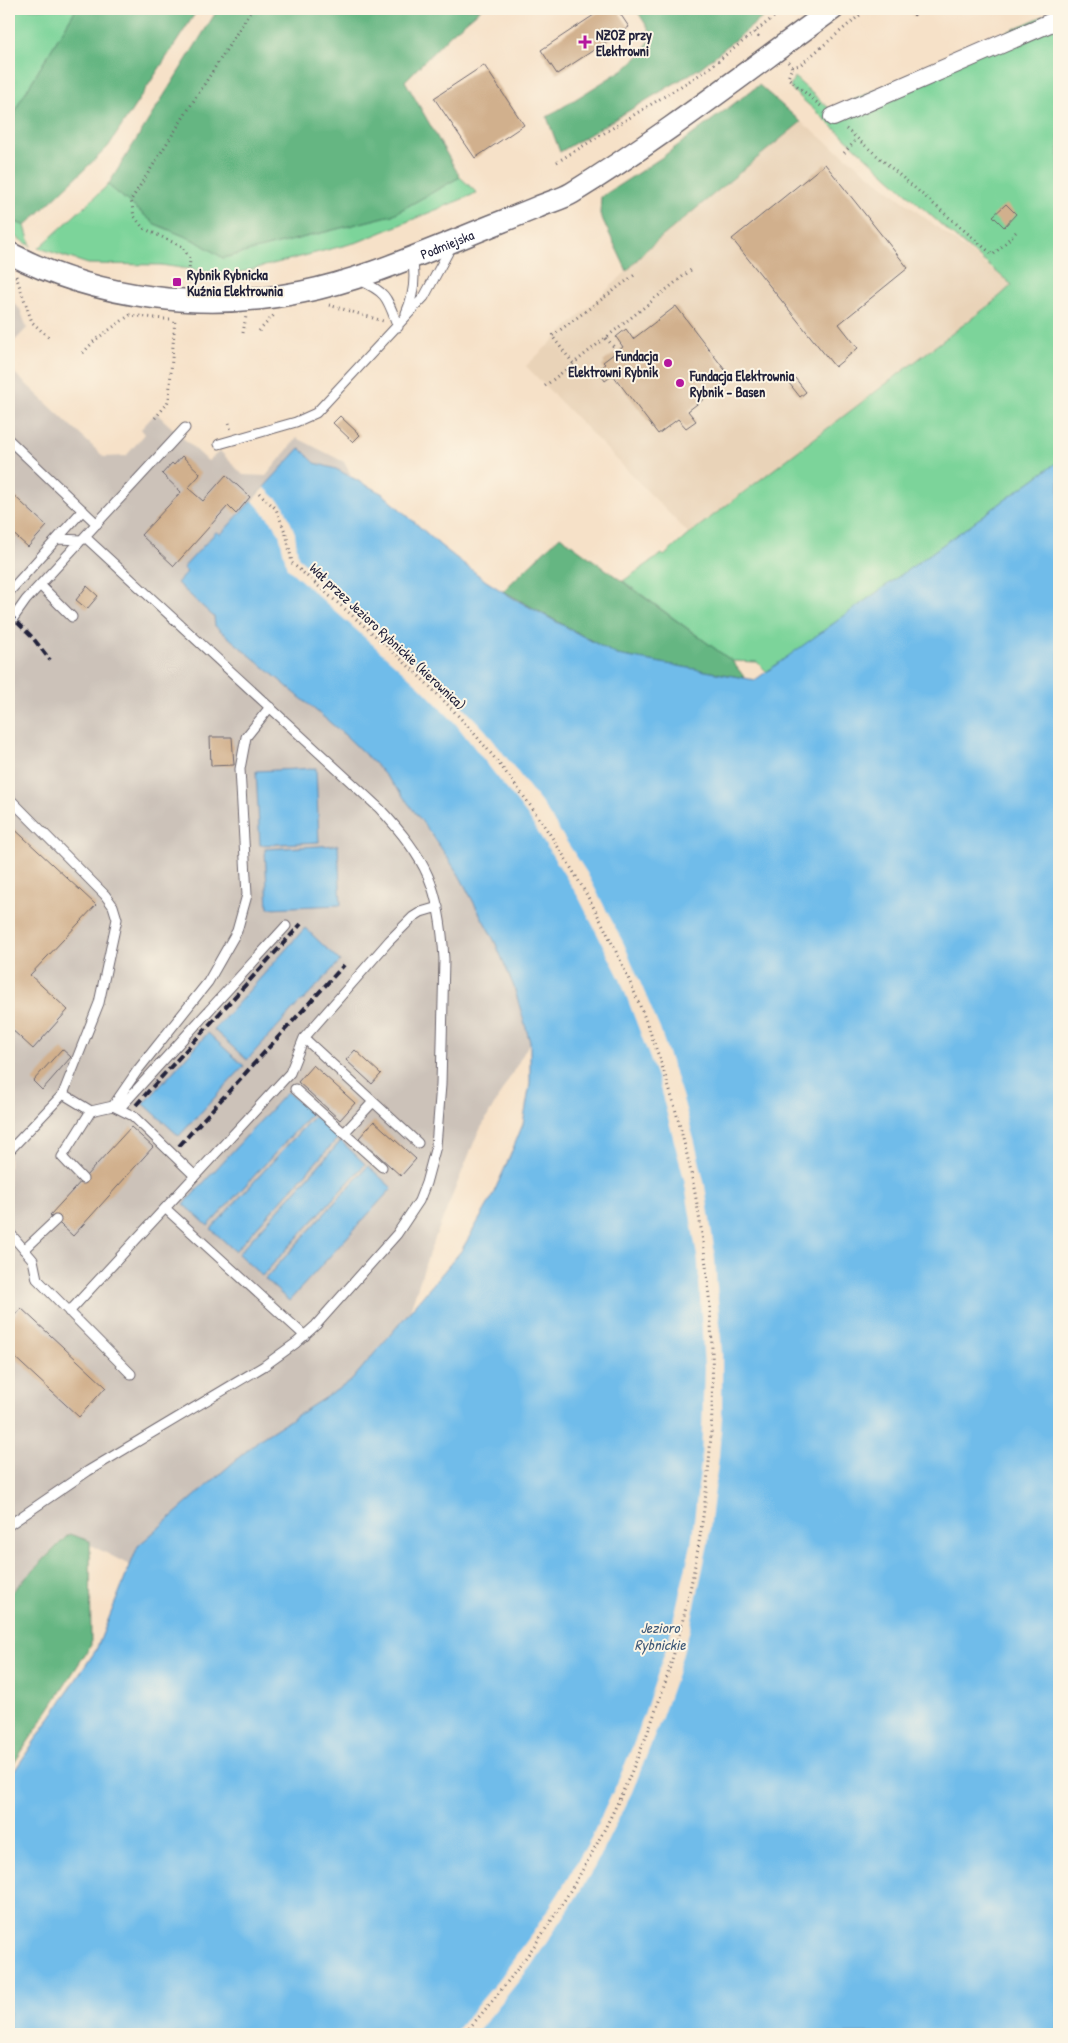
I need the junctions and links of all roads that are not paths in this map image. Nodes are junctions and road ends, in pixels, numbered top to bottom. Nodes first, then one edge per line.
1 (833, 9) edge
2 (1059, 19) edge
3 (833, 117) road end
4 (454, 241) junction
5 (9, 253) edge
6 (412, 257) junction
7 (354, 278) junction
8 (400, 323) junction
9 (185, 428) dead end
10 (9, 440) edge
11 (219, 444) dead end
12 (83, 510) junction
13 (97, 524) junction
14 (57, 539) junction
15 (83, 539) junction
16 (40, 585) junction
17 (9, 592) edge
18 (72, 617) dead end
19 (9, 624) edge
20 (270, 707) junction
21 (9, 798) edge
22 (438, 907) junction
23 (286, 926) dead end
24 (304, 1038) junction
25 (295, 1089) dead end
26 (63, 1094) junction
27 (373, 1102) junction
28 (116, 1108) junction
29 (91, 1111) junction
30 (344, 1133) junction
31 (418, 1143) dead end
32 (9, 1149) edge
33 (382, 1167) dead end
34 (194, 1175) junction
35 (83, 1179) dead end
36 (166, 1208) junction
37 (56, 1220) dead end
38 (9, 1232) edge
39 (24, 1250) junction
40 (68, 1312) junction
41 (305, 1336) junction
42 (131, 1374) dead end
43 (9, 1525) edge

1 - 4 street, Podmiejska
2 - 3 street
4 - 6 street, Podmiejska
4 - 8 lane
5 - 7 street, Podmiejska
6 - 7 street, Podmiejska
6 - 8 lane
7 - 8 lane
8 - 11 lane
9 - 13 lane
10 - 12 lane
12 - 13 lane
12 - 14 lane
13 - 15 lane
14 - 15 lane
14 - 17 lane
15 - 16 lane
15 - 20 lane
16 - 18 lane
16 - 19 lane
20 - 22 lane
20 - 28 lane
21 - 26 lane
22 - 24 lane
22 - 41 lane
23 - 28 lane
24 - 27 lane
24 - 34 lane
25 - 30 lane
26 - 29 lane
26 - 32 lane
27 - 30 lane
27 - 31 lane
28 - 29 lane
28 - 34 lane
29 - 35 lane
30 - 33 lane
34 - 36 lane
36 - 40 lane
36 - 41 lane
37 - 39 lane
38 - 39 lane
39 - 40 lane
40 - 42 lane
41 - 43 lane

